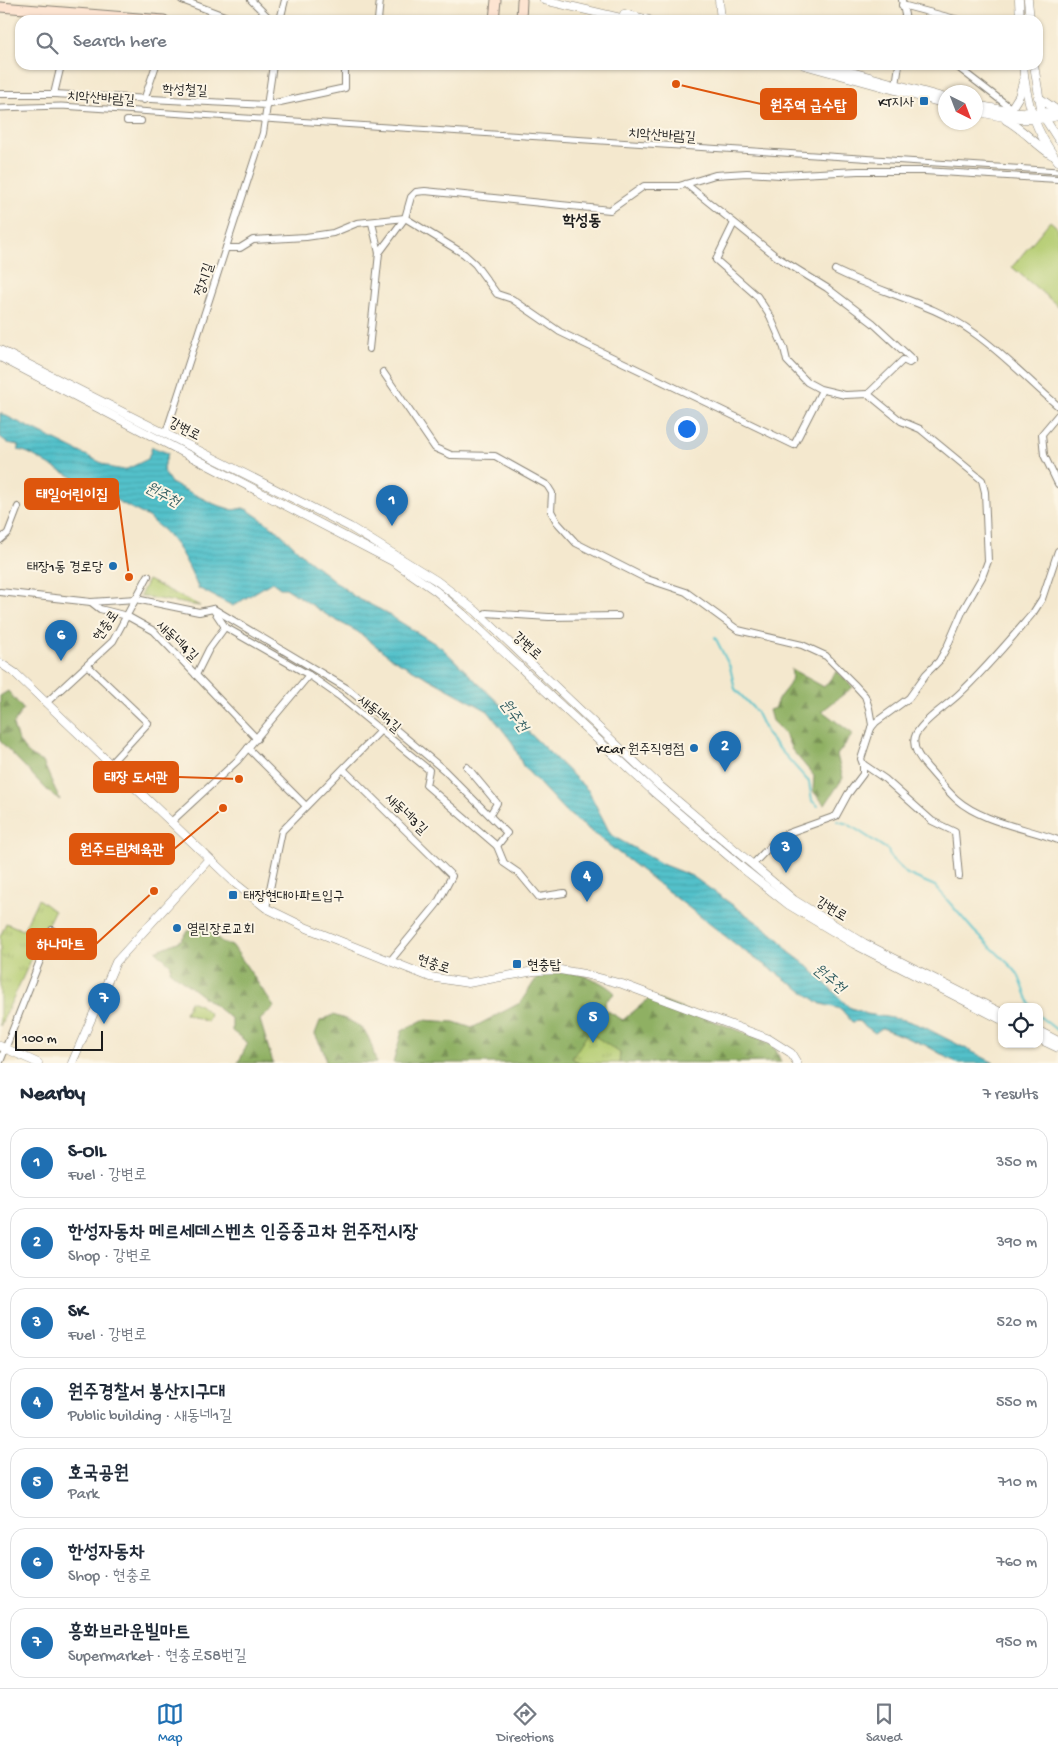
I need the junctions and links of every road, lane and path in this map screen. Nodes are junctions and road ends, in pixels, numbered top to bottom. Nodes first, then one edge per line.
1 (182, 0) edge
2 (251, 0) edge
3 (285, 0) edge
4 (380, 0) edge
5 (496, 0) edge
6 (522, 0) edge
7 (544, 0) edge
8 (566, 0) edge
9 (719, 0) edge
10 (1018, 0) edge
11 (1028, 0) edge
12 (902, 2) edge
13 (0, 7) edge
14 (65, 15) edge
15 (222, 15) edge
16 (266, 15) edge
17 (281, 15) edge
18 (378, 15) edge
19 (494, 15) edge
20 (521, 15) edge
21 (608, 15) edge
22 (628, 15) edge
23 (720, 15) edge
24 (905, 15) edge
25 (943, 15) edge
26 (1020, 15) edge
27 (1030, 15) edge
28 (60, 70) edge
29 (154, 70) edge
30 (272, 70) edge
31 (345, 70) edge
32 (822, 70) edge
33 (844, 70) edge
34 (898, 70) edge
35 (961, 70) edge
36 (1024, 70) edge
37 (1035, 70) edge
38 (1024, 75) junction
39 (896, 85) junction
40 (0, 94) edge
41 (54, 94) junction
42 (938, 96) edge
43 (1038, 97) junction
44 (144, 100) junction
45 (938, 102) edge
46 (266, 105) junction
47 (983, 107) edge
48 (0, 108) edge
49 (983, 111) edge
50 (1058, 111) edge
51 (1008, 113) junction
52 (1058, 116) edge
53 (1032, 117) junction
54 (1043, 117) junction
55 (263, 119) junction
56 (142, 120) dead end
57 (127, 121) dead end
58 (1058, 139) edge
59 (1056, 159) edge
60 (1058, 171) edge
61 (1058, 179) edge
62 (686, 184) junction
63 (404, 218) junction
64 (372, 223) junction
65 (734, 223) junction
66 (226, 248) junction
67 (379, 253) junction
68 (835, 270) dead end
69 (369, 349) dead end
70 (0, 350) edge
71 (0, 357) edge
72 (383, 372) dead end
73 (822, 390) junction
74 (868, 394) junction
75 (1058, 406) edge
76 (1058, 415) edge
77 (164, 437) junction
78 (1058, 484) edge
79 (18, 507) dead end
80 (0, 540) edge
81 (1058, 551) edge
82 (148, 576) dead end
83 (0, 594) edge
84 (136, 599) junction
85 (91, 602) junction
86 (212, 609) junction
87 (128, 616) junction
88 (481, 616) junction
89 (618, 616) dead end
90 (224, 627) junction
91 (0, 663) edge
92 (88, 666) junction
93 (196, 675) junction
94 (309, 675) junction
95 (46, 704) junction
96 (381, 730) junction
97 (870, 731) junction
98 (257, 739) junction
99 (248, 748) junction
100 (110, 764) junction
101 (863, 764) junction
102 (467, 767) dead end
103 (344, 770) junction
104 (306, 806) junction
105 (490, 815) junction
106 (171, 822) junction
107 (1058, 840) edge
108 (497, 846) junction
109 (209, 859) junction
110 (753, 864) junction
111 (746, 871) junction
112 (959, 876) dead end
113 (564, 893) dead end
114 (266, 908) junction
115 (52, 930) dead end
116 (391, 960) junction
117 (998, 1011) edge
118 (998, 1018) edge
119 (1043, 1034) edge
120 (1043, 1041) edge
121 (1058, 1041) edge
122 (3, 1048) edge
123 (1058, 1048) edge
124 (0, 1062) edge
125 (798, 1062) edge
126 (38, 1063) edge
127 (72, 1063) edge

1 - 15 street
2 - 16 street
3 - 17 street
4 - 18 street
5 - 19 main road
6 - 20 main road
7 - 21 street
8 - 22 street
9 - 23 street
10 - 26 street
11 - 27 street
12 - 24 street
12 - 25 street
13 - 14 main road
28 - 41 street
29 - 44 street
30 - 46 street, 정지길
31 - 46 street, 학성철길
32 - 45 street
33 - 39 street
34 - 39 street
35 - 51 street
36 - 38 street
37 - 43 street
38 - 51 street
38 - 53 street
39 - 42 street
40 - 41 street, 학성철길
41 - 44 street, 학성철길
43 - 50 street
43 - 54 street
44 - 46 street, 학성철길
46 - 55 street, 정지길
47 - 51 street
48 - 55 street, 치악산바람길
49 - 51 street
50 - 54 street
51 - 53 street
51 - 59 street
52 - 54 street
53 - 54 street
53 - 59 street
54 - 58 street
55 - 60 street, 치악산바람길
55 - 66 street, 정지길
56 - 57 street
61 - 62 street
62 - 63 street
62 - 65 street
63 - 64 street
63 - 67 street
63 - 73 street
64 - 66 street
64 - 67 street
65 - 73 street
65 - 74 street
66 - 77 street, 정지길
67 - 69 street
68 - 75 street
70 - 77 street, 강변로
71 - 77 street, 강변로
72 - 97 street
73 - 74 street
74 - 97 street
76 - 78 street
77 - 88 street, 강변로
77 - 111 street, 강변로
79 - 80 street
81 - 107 street
82 - 84 street, 현충로
83 - 85 street, 새동네4길
84 - 85 street
84 - 86 street
84 - 87 street, 현충로
85 - 87 street, 새동네4길
86 - 90 street, 새동네1길
86 - 105 street
87 - 92 street, 현충로
87 - 93 street, 새동네4길
88 - 89 street
88 - 110 street, 강변로
90 - 93 street
90 - 94 street, 새동네1길
91 - 95 street, 현충로
92 - 95 street, 현충로
92 - 100 street
93 - 98 street, 새동네4길
94 - 96 street, 새동네1길
94 - 98 street
95 - 100 street, 현충로
96 - 103 street
96 - 108 street, 새동네1길
97 - 101 street
98 - 99 street
99 - 104 street
99 - 106 street
100 - 106 street, 현충로
101 - 110 street
101 - 112 street
102 - 105 street
103 - 104 street
103 - 116 street, 새동네3길
104 - 114 street
105 - 108 street
106 - 109 street, 현충로
108 - 113 street, 새동네1길
109 - 114 street, 현충로
109 - 127 street
110 - 111 street
110 - 117 street, 강변로
111 - 118 street, 강변로
114 - 116 street, 현충로
115 - 122 street
116 - 125 street, 현충로
119 - 121 street
120 - 123 street
122 - 124 street
122 - 126 street

